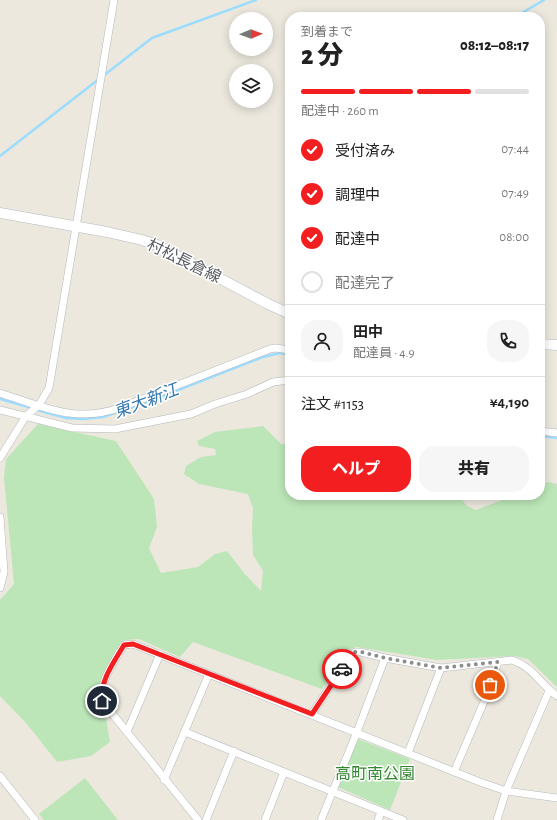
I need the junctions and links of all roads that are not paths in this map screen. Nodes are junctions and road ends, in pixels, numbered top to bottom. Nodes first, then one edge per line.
1 (114, 0) edge
2 (0, 213) edge
3 (77, 227) junction
4 (285, 312) edge
5 (545, 344) edge
6 (557, 345) edge
7 (285, 349) edge
8 (285, 381) edge
9 (0, 393) edge
10 (39, 405) junction
11 (0, 410) edge
12 (26, 416) junction
13 (545, 432) edge
14 (557, 433) edge
15 (0, 458) edge
16 (0, 517) edge
17 (0, 588) edge
18 (160, 654) junction
19 (385, 658) junction
20 (498, 662) junction
21 (441, 668) junction
22 (209, 674) junction
23 (549, 691) junction
24 (557, 696) edge
25 (312, 714) junction
26 (127, 732) junction
27 (185, 732) junction
28 (357, 732) junction
29 (234, 751) junction
30 (408, 753) junction
31 (284, 772) junction
32 (454, 772) junction
33 (0, 776) edge
34 (164, 780) junction
35 (332, 791) junction
36 (506, 791) junction
37 (557, 798) edge
38 (381, 812) junction
39 (35, 820) edge
40 (198, 820) edge
41 (206, 820) edge
42 (265, 820) edge
43 (321, 820) edge
44 (378, 820) edge
45 (403, 820) edge
46 (496, 820) edge

1 - 3 street
2 - 3 main road, 村松長倉線
3 - 4 main road, 村松長倉線
3 - 10 street
5 - 6 main road
7 - 10 street
8 - 12 street
9 - 10 street
10 - 12 street
11 - 12 street
12 - 15 street
13 - 14 street
16 - 17 street
18 - 22 street
18 - 26 street
18 - 26 street
19 - 21 street
19 - 25 street
19 - 28 street
20 - 21 street
20 - 23 street
20 - 32 street
21 - 30 street
22 - 25 street
22 - 27 street
23 - 24 street
23 - 36 street
25 - 28 street
26 - 34 street
27 - 29 street
27 - 34 street
28 - 30 street
28 - 35 street
29 - 31 street
29 - 41 street
30 - 32 street
31 - 35 street
31 - 42 street
32 - 36 street
33 - 39 street
34 - 40 street
35 - 38 street
35 - 43 street
36 - 37 street
36 - 46 street
38 - 44 street
38 - 45 street

